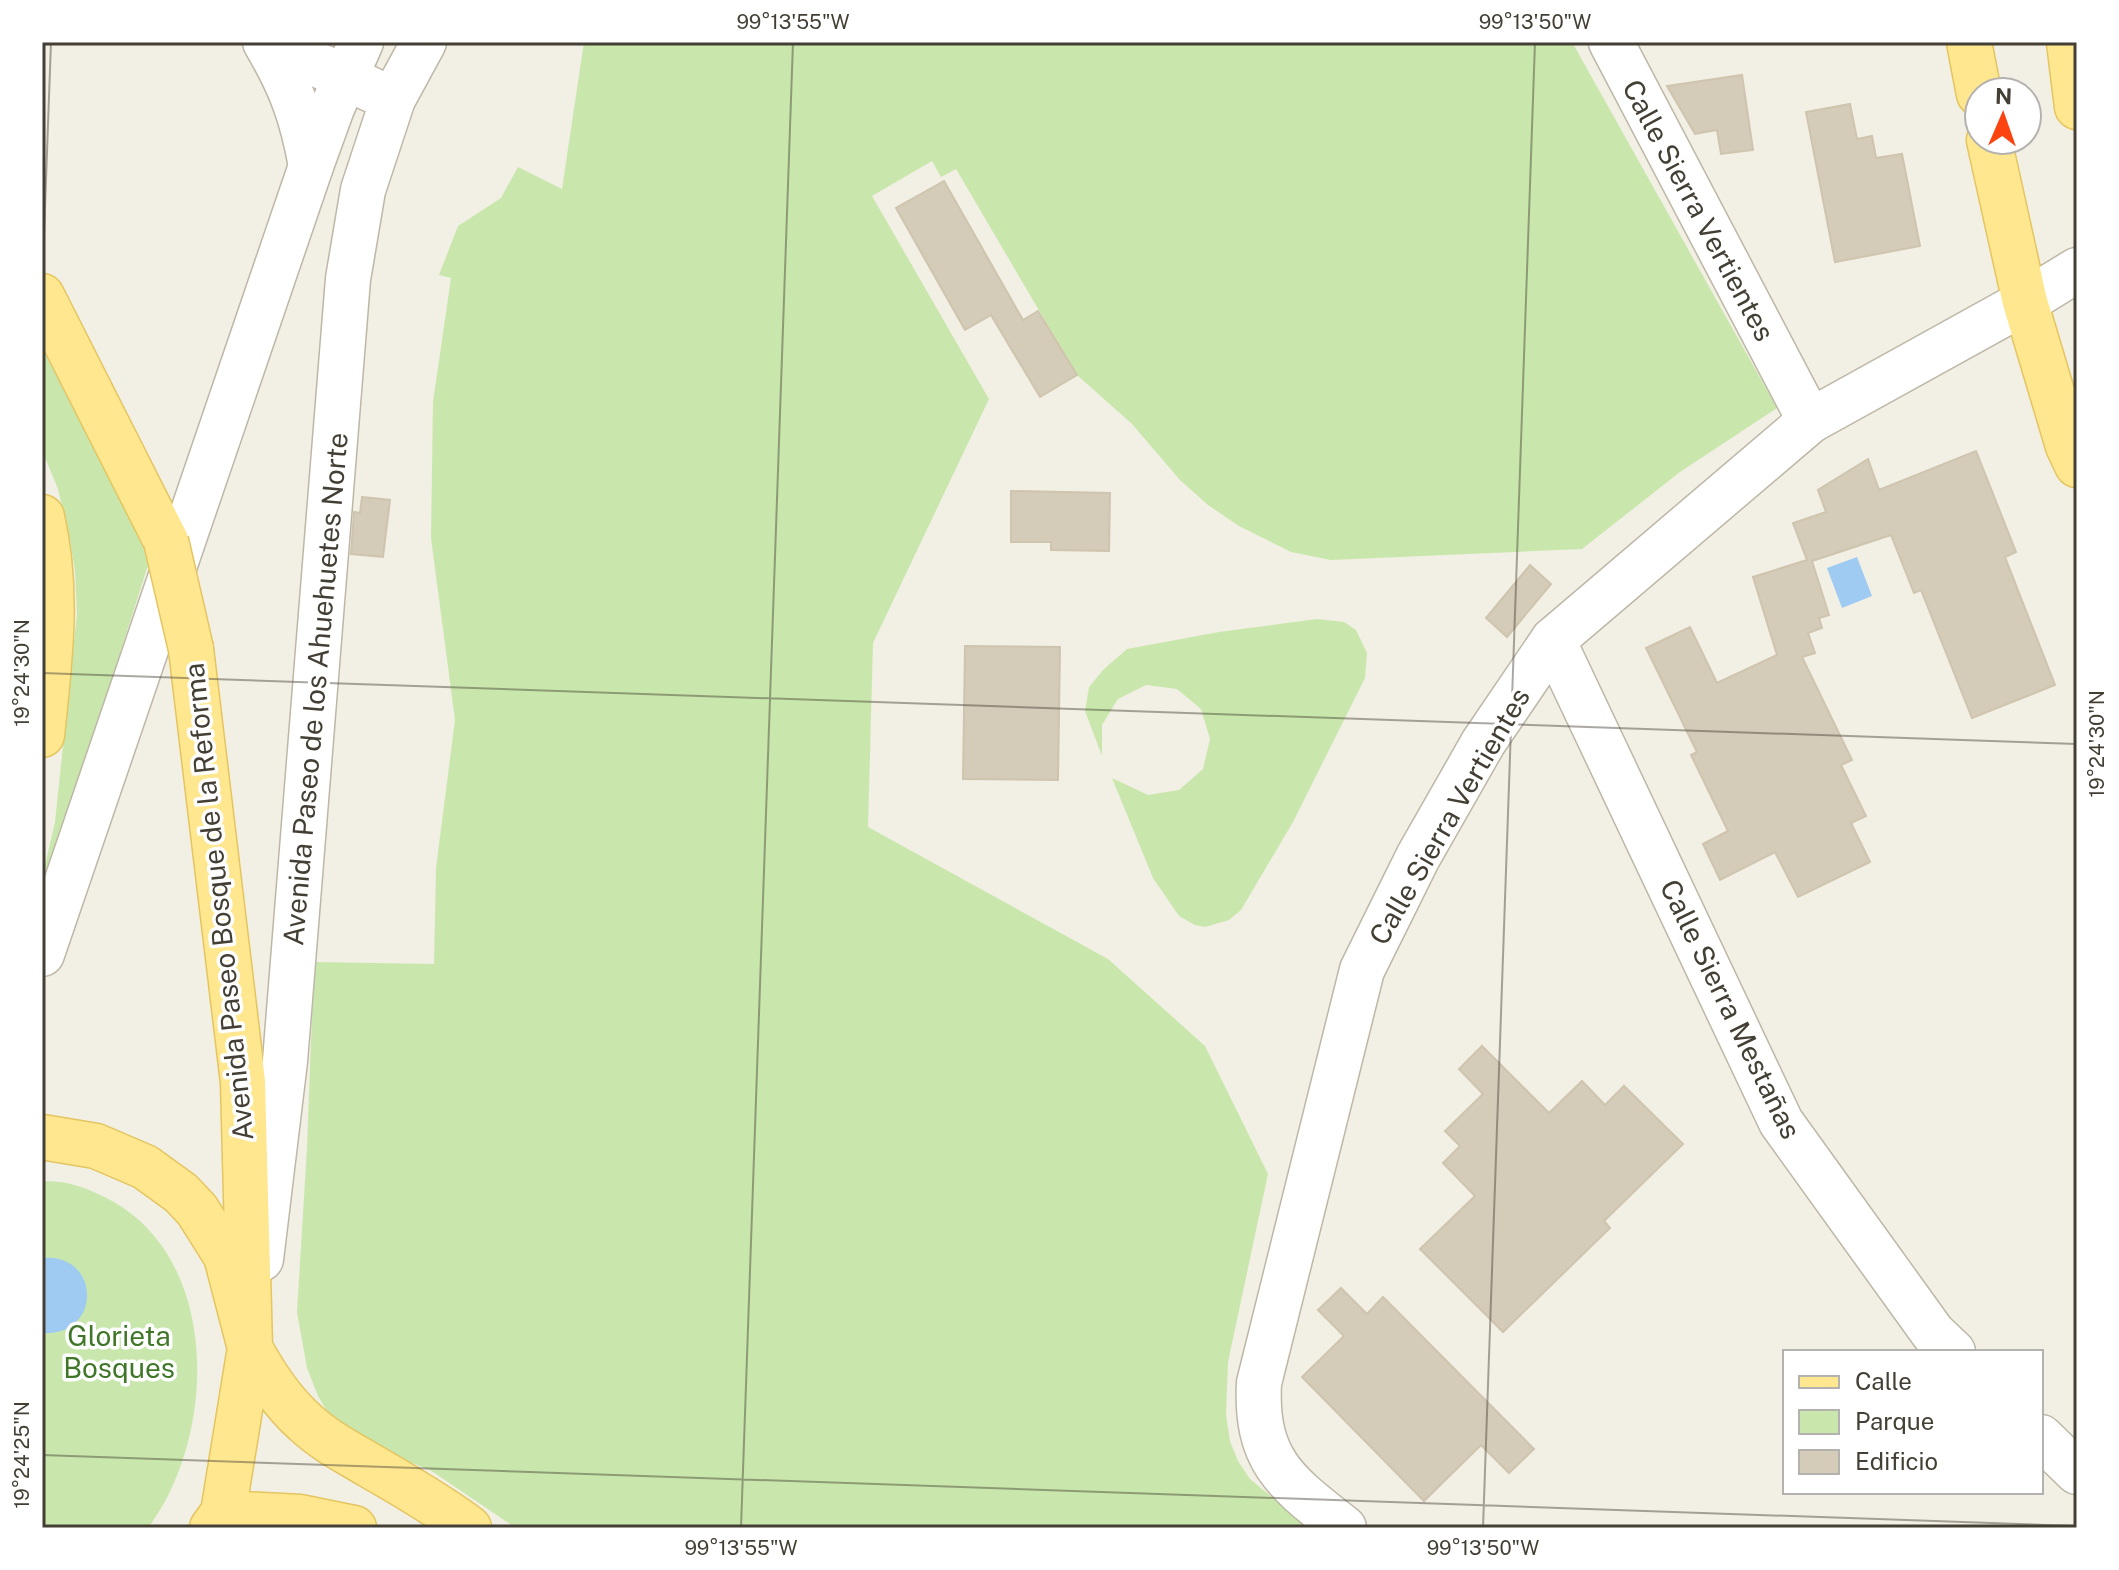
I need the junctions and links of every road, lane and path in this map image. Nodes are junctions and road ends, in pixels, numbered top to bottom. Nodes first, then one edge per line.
1 (267, 42) edge
2 (424, 42) edge
3 (1611, 42) edge
4 (1969, 42) edge
5 (2069, 42) edge
6 (353, 60) edge
7 (1976, 76) edge
8 (393, 99) junction
9 (2077, 107) edge
10 (1993, 156) edge
11 (311, 166) junction
12 (2077, 270) edge
13 (42, 296) edge
14 (2025, 302) junction
15 (1810, 421) junction
16 (2077, 465) edge
17 (42, 517) edge
18 (1553, 640) junction
19 (42, 735) edge
20 (42, 954) edge
21 (42, 1137) edge
22 (250, 1348) junction
23 (1951, 1350) edge
24 (2043, 1439) edge
25 (2077, 1472) edge
26 (217, 1520) edge
27 (354, 1528) edge
28 (469, 1528) edge
29 (1344, 1528) edge

1 - 6 street
1 - 11 street
2 - 8 street, Avenida Paseo de los Ahuehuetes Norte
3 - 15 street, Calle Sierra Vertientes
4 - 7 main road
5 - 9 main road
6 - 8 street
6 - 11 street
8 - 22 street, Avenida Paseo de los Ahuehuetes Norte
10 - 14 main road
11 - 20 street
12 - 14 street, Calle Sierra Vertientes
13 - 22 main road, Avenida Paseo Bosque de la Reforma, bridge
14 - 15 street, Calle Sierra Vertientes
14 - 16 main road
15 - 18 street, Calle Sierra Vertientes
17 - 19 main road
18 - 23 street, Calle Sierra Mestañas
18 - 29 street, Calle Sierra Vertientes
21 - 22 main road
22 - 26 main road
22 - 28 main road, Avenida Paseo Bosque de la Reforma
24 - 25 street
26 - 27 main road

